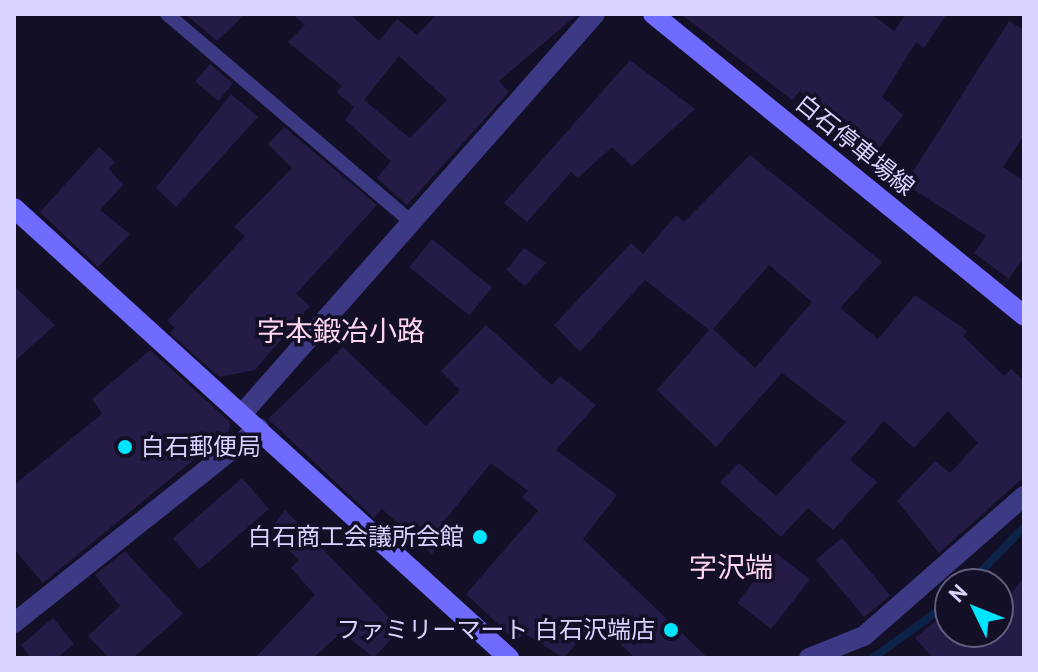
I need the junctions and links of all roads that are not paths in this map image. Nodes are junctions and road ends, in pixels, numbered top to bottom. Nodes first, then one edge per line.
1 (167, 14) edge
2 (595, 14) edge
3 (653, 14) edge
4 (14, 208) edge
5 (413, 223) junction
6 (1024, 316) edge
7 (242, 414) junction
8 (259, 428) junction
9 (1024, 496) edge
10 (14, 623) edge
11 (509, 658) edge
12 (809, 658) edge

1 - 5 lane
2 - 5 street
3 - 6 street, 白石停車場線
4 - 7 street
5 - 7 street
7 - 8 street
8 - 10 street
8 - 11 street
9 - 12 street

